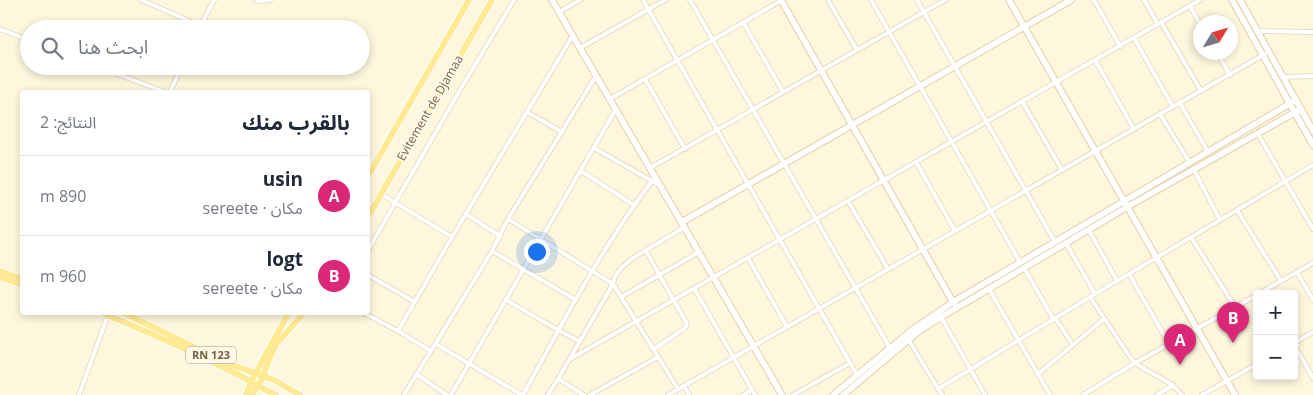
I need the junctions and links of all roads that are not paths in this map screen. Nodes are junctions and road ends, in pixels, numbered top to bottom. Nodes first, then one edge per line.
1 (256, 0) edge
2 (270, 0) edge
3 (469, 0) edge
4 (492, 0) edge
5 (514, 0) edge
6 (552, 0) edge
7 (580, 0) edge
8 (642, 0) edge
9 (664, 0) edge
10 (690, 0) edge
11 (781, 0) edge
12 (828, 0) edge
13 (871, 0) edge
14 (917, 0) edge
15 (945, 0) edge
16 (1009, 0) edge
17 (1071, 0) edge
18 (1094, 0) edge
19 (1144, 0) edge
20 (1200, 0) edge
21 (1232, 0) edge
22 (1240, 0) edge
23 (144, 1) edge
24 (213, 1) edge
25 (1190, 6) junction
26 (648, 10) junction
27 (559, 12) junction
28 (924, 12) junction
29 (1195, 15) edge
30 (185, 20) edge
31 (204, 20) edge
32 (743, 22) junction
33 (1160, 23) junction
34 (1024, 27) junction
35 (0, 29) edge
36 (1257, 31) junction
37 (889, 32) junction
38 (1313, 32) edge
39 (572, 35) junction
40 (20, 37) edge
41 (1134, 38) junction
42 (713, 40) junction
43 (1120, 46) junction
44 (580, 48) junction
45 (857, 50) junction
46 (1266, 54) junction
47 (677, 60) junction
48 (1095, 60) junction
49 (1222, 60) edge
50 (955, 66) junction
51 (821, 71) junction
52 (120, 75) edge
53 (178, 75) edge
54 (596, 75) junction
55 (1230, 75) junction
56 (1313, 76) edge
57 (1283, 77) junction
58 (645, 78) junction
59 (1056, 82) junction
60 (920, 86) junction
61 (160, 90) edge
62 (171, 90) edge
63 (1201, 91) junction
64 (783, 92) junction
65 (610, 98) junction
66 (1022, 101) junction
67 (1293, 102) junction
68 (1180, 103) junction
69 (1173, 107) junction
70 (616, 109) junction
71 (753, 110) junction
72 (1298, 111) junction
73 (527, 112) junction
74 (1160, 114) junction
75 (986, 122) junction
76 (852, 125) junction
77 (1134, 129) junction
78 (717, 130) junction
79 (1313, 131) edge
80 (562, 132) junction
81 (1258, 134) junction
82 (952, 141) junction
83 (1313, 145) edge
84 (594, 148) junction
85 (685, 149) junction
86 (1095, 151) junction
87 (1208, 152) junction
88 (916, 162) junction
89 (1190, 163) junction
90 (784, 164) junction
91 (1313, 165) edge
92 (650, 168) junction
93 (1062, 170) junction
94 (1194, 170) junction
95 (581, 171) junction
96 (370, 173) edge
97 (884, 180) junction
98 (652, 181) junction
99 (1285, 182) junction
100 (748, 184) junction
101 (661, 186) junction
102 (1026, 191) junction
103 (381, 194) junction
104 (848, 201) junction
105 (394, 203) junction
106 (1126, 204) junction
107 (634, 205) junction
108 (1237, 210) junction
109 (991, 212) junction
110 (370, 213) edge
111 (466, 214) junction
112 (508, 219) junction
113 (816, 219) junction
114 (1220, 220) junction
115 (683, 225) junction
116 (1313, 229) edge
117 (1089, 230) junction
118 (956, 231) junction
119 (500, 236) junction
120 (452, 237) junction
121 (1191, 237) junction
122 (541, 240) junction
123 (780, 240) junction
124 (1055, 242) junction
125 (1066, 243) junction
126 (370, 246) edge
127 (923, 249) junction
128 (492, 250) junction
129 (646, 251) junction
130 (699, 252) junction
131 (748, 258) junction
132 (1156, 258) junction
133 (1020, 262) junction
134 (1313, 263) edge
135 (1024, 268) junction
136 (524, 269) junction
137 (888, 269) junction
138 (0, 271) edge
139 (592, 272) junction
140 (1297, 272) junction
141 (1129, 274) junction
142 (659, 275) junction
143 (370, 276) edge
144 (0, 277) edge
145 (714, 277) junction
146 (20, 279) edge
147 (1117, 281) junction
148 (1281, 281) junction
149 (20, 284) edge
150 (613, 284) junction
151 (694, 288) junction
152 (855, 288) junction
153 (988, 289) junction
154 (1267, 290) edge
155 (1094, 294) junction
156 (1253, 296) edge
157 (621, 297) junction
158 (1090, 297) junction
159 (506, 300) junction
160 (576, 300) junction
161 (674, 300) junction
162 (1313, 300) edge
163 (415, 302) junction
164 (953, 302) junction
165 (1234, 307) junction
166 (956, 308) junction
167 (819, 309) junction
168 (108, 315) edge
169 (110, 315) edge
170 (128, 315) edge
171 (287, 315) edge
172 (302, 315) edge
173 (368, 315) edge
174 (939, 315) junction
175 (1055, 319) junction
176 (1104, 319) junction
177 (636, 321) junction
178 (787, 327) junction
179 (1197, 328) junction
180 (558, 330) junction
181 (398, 331) junction
182 (1313, 332) edge
183 (907, 338) junction
184 (1018, 340) junction
185 (579, 341) junction
186 (1298, 341) edge
187 (436, 344) junction
188 (1169, 344) junction
189 (1073, 345) junction
190 (754, 346) junction
191 (890, 348) junction
192 (654, 349) junction
193 (431, 351) junction
194 (1298, 351) edge
195 (658, 356) junction
196 (733, 358) junction
197 (570, 359) junction
198 (850, 363) junction
199 (1136, 363) junction
200 (469, 364) junction
201 (1253, 366) edge
202 (970, 369) junction
203 (255, 374) junction
204 (416, 374) junction
205 (1038, 374) junction
206 (857, 375) junction
207 (263, 377) junction
208 (1313, 378) edge
209 (558, 379) junction
210 (1226, 381) junction
211 (251, 382) junction
212 (1173, 385) junction
213 (258, 386) junction
214 (684, 386) junction
215 (678, 389) junction
216 (938, 389) junction
217 (752, 390) junction
218 (851, 392) edge
219 (79, 395) edge
220 (246, 395) edge
221 (252, 395) edge
222 (276, 395) edge
223 (300, 395) edge
224 (404, 395) edge
225 (449, 395) edge
226 (522, 395) edge
227 (548, 395) edge
228 (584, 395) edge
229 (590, 395) edge
230 (668, 395) edge
231 (689, 395) edge
232 (743, 395) edge
233 (755, 395) edge
234 (782, 395) edge
235 (793, 395) edge
236 (833, 395) edge
237 (843, 395) edge
238 (942, 395) edge
239 (985, 395) edge
240 (1050, 395) edge
241 (1083, 395) edge
242 (1157, 395) edge
243 (1182, 395) edge
244 (1202, 395) edge
245 (1234, 395) edge

1 - 2 street
3 - 96 main road, Evitement de Djamaa
4 - 103 main road, Evitement de Djamaa
5 - 105 street
6 - 27 street
7 - 27 street
8 - 26 street
9 - 26 street
10 - 42 street
11 - 32 street
11 - 51 street
12 - 45 street
13 - 37 street
14 - 28 street
15 - 28 street
16 - 34 street
17 - 34 street
18 - 43 street
19 - 33 street
20 - 25 street
21 - 46 street
22 - 36 street
23 - 30 street
24 - 31 street
25 - 29 street
25 - 33 street
26 - 44 street
26 - 47 street
27 - 39 street
28 - 37 street
28 - 50 street
32 - 42 street
32 - 64 street
33 - 41 street
33 - 63 street
34 - 50 street
34 - 59 street
35 - 40 street
36 - 38 street
36 - 46 street
37 - 45 street
37 - 60 street
39 - 44 street
39 - 73 street
41 - 43 street
41 - 69 street
42 - 47 street
42 - 71 street
43 - 48 street
44 - 54 street
45 - 51 street
46 - 55 street
46 - 57 street
46 - 67 street
47 - 58 street
47 - 78 street
48 - 59 street
48 - 77 street
49 - 55 street
50 - 60 street
50 - 75 street
51 - 64 street
51 - 76 street
52 - 61 street
53 - 62 street
54 - 65 street
54 - 80 street
55 - 63 street
56 - 57 street
57 - 67 street
58 - 65 street
58 - 85 street
59 - 66 street
59 - 86 street
60 - 76 street
60 - 82 street
63 - 68 street
64 - 71 street
65 - 70 street
66 - 75 street
66 - 93 street
67 - 72 street
67 - 87 street
68 - 69 street
68 - 87 street
69 - 74 street
70 - 84 street
70 - 92 street
71 - 78 street
71 - 90 street
72 - 79 street
72 - 81 street
72 - 83 street
73 - 80 street
73 - 111 street
74 - 77 street
74 - 89 street
75 - 82 street
75 - 102 street
76 - 90 street
76 - 97 street
77 - 86 street
78 - 85 street
78 - 100 street
80 - 112 street
81 - 94 street
81 - 99 street
82 - 88 street
82 - 109 street
84 - 95 street
84 - 98 street
85 - 92 street
86 - 93 street
86 - 106 street
87 - 89 street
88 - 97 street
88 - 118 street
89 - 106 street
90 - 100 street
90 - 113 street
91 - 99 street
92 - 101 street
93 - 102 street
94 - 106 street
94 - 114 street
95 - 107 street
95 - 122 street
97 - 104 street
97 - 127 street
98 - 101 street
98 - 107 street
99 - 108 street
99 - 116 street
100 - 115 street
100 - 123 street
101 - 115 street
102 - 109 street
102 - 124 street
103 - 105 street
103 - 110 main road, Evitement de Djamaa
104 - 113 street
104 - 137 street
105 - 120 street
105 - 126 street
106 - 117 street
106 - 124 street
106 - 132 street
107 - 139 street
108 - 114 street
108 - 148 street
109 - 118 street
109 - 133 street
111 - 119 street
111 - 120 street
112 - 119 street
112 - 122 street
113 - 123 street
113 - 152 street
114 - 121 street
115 - 129 street
115 - 130 street
117 - 125 street
117 - 147 street
118 - 127 street
119 - 128 street
120 - 163 street
121 - 132 street
121 - 165 street
122 - 136 street
122 - 139 street
123 - 131 street
123 - 167 street
124 - 133 street
125 - 135 street
125 - 155 street
127 - 137 street
127 - 164 street
128 - 136 street
128 - 187 street
129 - 142 street
129 - 150 street
130 - 142 street
130 - 145 street
131 - 145 street
131 - 178 street
132 - 141 street
132 - 179 street
133 - 164 street
134 - 140 street
135 - 153 street
135 - 175 street
136 - 159 street
136 - 160 street
137 - 152 street
138 - 146 main road
139 - 150 street
139 - 160 street
140 - 148 street
140 - 162 street
141 - 147 street
141 - 188 street
142 - 157 street
142 - 161 street
143 - 163 street
144 - 149 main road
145 - 151 street
145 - 190 street
147 - 155 street
148 - 154 street
150 - 157 street
150 - 185 street
151 - 161 street
151 - 196 street
152 - 167 street
152 - 191 street
153 - 166 street
153 - 184 street
155 - 158 street
156 - 165 street
157 - 177 street
158 - 175 street
158 - 176 street
159 - 180 street
159 - 200 street
160 - 180 street
161 - 177 street
161 - 192 street
163 - 181 street
164 - 166 street
164 - 174 street
165 - 179 street
166 - 174 street
167 - 178 street
167 - 198 street
168 - 219 street
169 - 211 main road, RN 123
170 - 203 main road, RN 123
171 - 203 main road
172 - 207 main road
173 - 181 street
174 - 183 street
174 - 202 street
175 - 184 street
175 - 189 street
176 - 189 street
176 - 199 street
177 - 192 street
177 - 197 street
178 - 190 street
179 - 188 street
179 - 210 street
180 - 185 street
180 - 226 street
181 - 193 street
182 - 186 street
183 - 191 street
183 - 216 street
183 - 218 street
184 - 202 street
184 - 205 street
185 - 197 street
187 - 193 street
187 - 200 street
188 - 199 street
189 - 205 street
190 - 196 street
190 - 234 street
191 - 206 street
192 - 195 street
193 - 204 street
194 - 208 street
195 - 215 street
195 - 229 street
196 - 214 street
196 - 217 street
197 - 209 street
198 - 206 street
198 - 235 street
199 - 212 street
199 - 241 street
200 - 225 street
200 - 226 street
201 - 210 street
202 - 216 street
202 - 239 street
203 - 207 main road, RN 123
203 - 211 main road
204 - 224 street
204 - 225 street
205 - 240 street
206 - 236 street
207 - 213 main road
207 - 223 main road, RN 123
209 - 227 street
209 - 228 street
210 - 244 street
210 - 245 street
211 - 213 main road, RN 123
211 - 220 main road
212 - 242 street
212 - 243 street
213 - 221 main road
213 - 222 main road, RN 123
214 - 215 street
214 - 231 street
215 - 230 street
216 - 238 street
217 - 232 street
217 - 233 street
218 - 237 street

